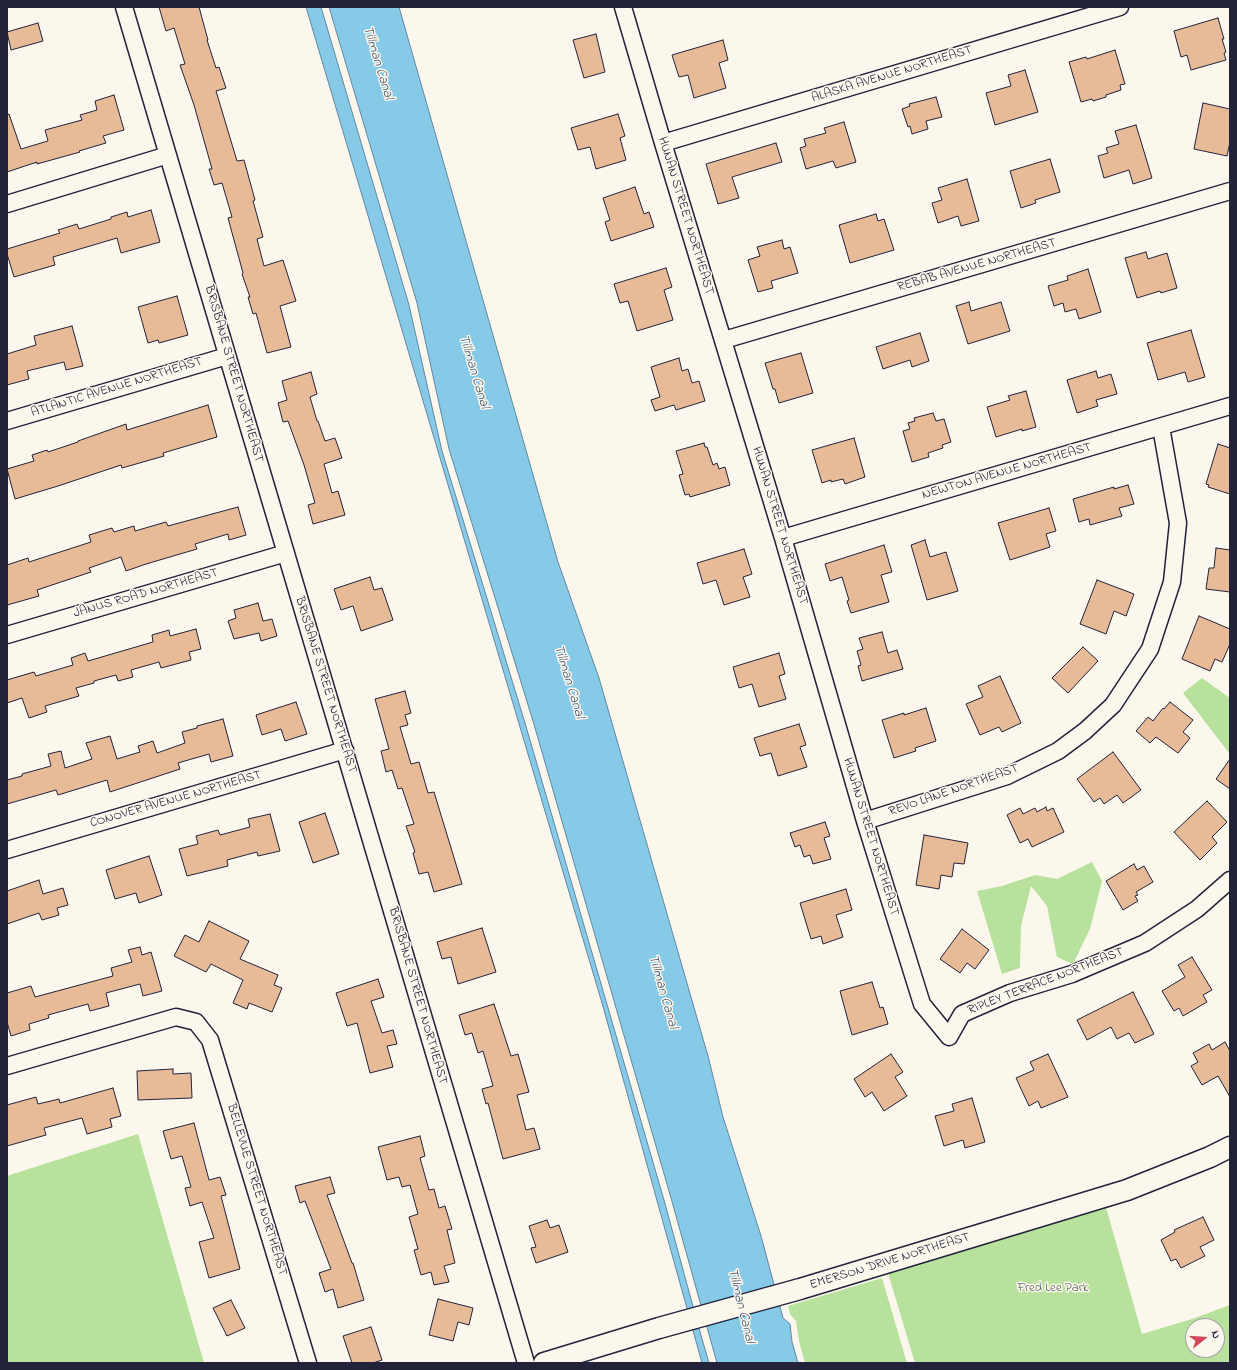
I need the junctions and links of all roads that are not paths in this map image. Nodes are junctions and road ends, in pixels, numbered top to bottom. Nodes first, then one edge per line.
1 (124, 7) edge
2 (623, 7) edge
3 (1120, 7) edge
4 (663, 144) junction
5 (168, 156) junction
6 (1230, 191) edge
7 (7, 204) edge
8 (724, 340) junction
9 (227, 356) junction
10 (1230, 406) edge
11 (7, 421) edge
12 (1161, 426) junction
13 (783, 538) junction
14 (286, 553) junction
15 (7, 636) edge
16 (345, 750) junction
17 (865, 821) junction
18 (7, 850) edge
19 (1230, 880) edge
20 (949, 1037) joint
21 (7, 1066) edge
22 (1230, 1147) edge
23 (308, 1363) edge
24 (526, 1363) edge
25 (544, 1363) edge

1 - 5 street, BRISBANE STREET NORTHEAST
2 - 4 street, HUNAN STREET NORTHEAST
3 - 4 street, ALASKA AVENUE NORTHEAST
4 - 8 street, HUNAN STREET NORTHEAST
5 - 7 street
5 - 9 street, BRISBANE STREET NORTHEAST
6 - 8 street, REBAB AVENUE NORTHEAST
8 - 13 street, HUNAN STREET NORTHEAST
9 - 11 street, ATLANTIC AVENUE NORTHEAST
9 - 14 street, BRISBANE STREET NORTHEAST
10 - 12 street, NEWTON AVENUE NORTHEAST
12 - 13 street, NEWTON AVENUE NORTHEAST
12 - 17 street, REVO LANE NORTHEAST
13 - 17 street, HUNAN STREET NORTHEAST
14 - 15 street, JANUS ROAD NORTHEAST
14 - 16 street, BRISBANE STREET NORTHEAST
16 - 18 street, CONOVER AVENUE NORTHEAST
16 - 24 street, BRISBANE STREET NORTHEAST
17 - 20 street, HUNAN STREET NORTHEAST
19 - 20 street, RIPLEY TERRACE NORTHEAST
21 - 23 street, BELLEVUE STREET NORTHEAST
22 - 25 street, EMERSON DRIVE NORTHEAST

